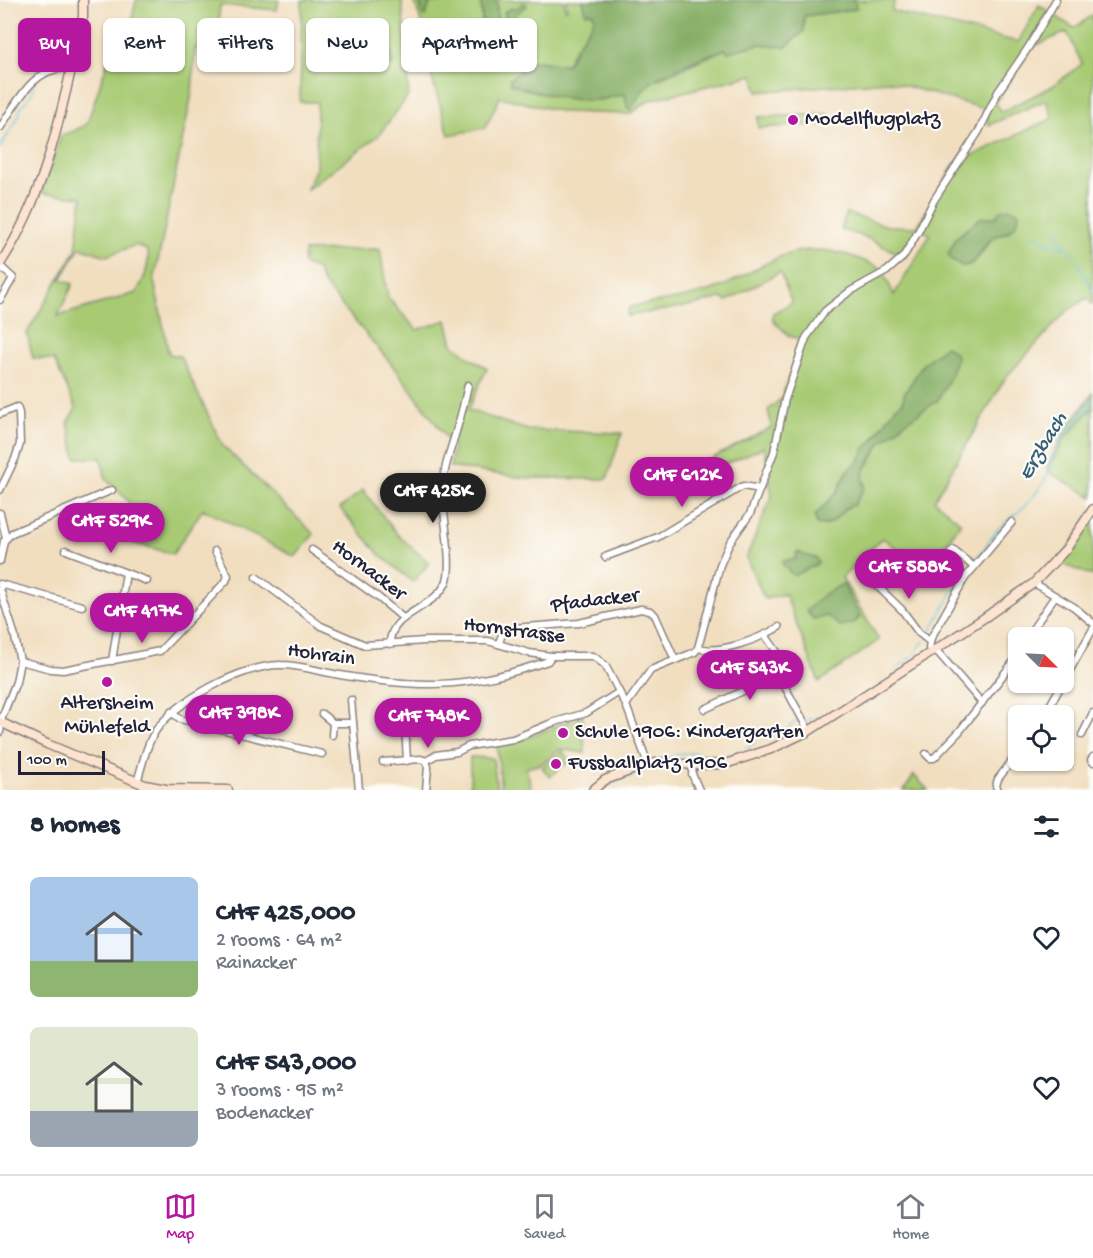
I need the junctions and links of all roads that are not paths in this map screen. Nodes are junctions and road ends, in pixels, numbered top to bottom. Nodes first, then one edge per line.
1 (86, 0) edge
2 (1056, 0) edge
3 (83, 18) edge
4 (53, 72) edge
5 (69, 72) edge
6 (0, 128) edge
7 (0, 265) edge
8 (0, 300) edge
9 (468, 385) dead end
10 (0, 414) edge
11 (760, 489) junction
12 (0, 490) edge
13 (112, 490) dead end
14 (1093, 509) edge
15 (0, 513) edge
16 (1012, 522) dead end
17 (6, 538) junction
18 (66, 550) dead end
19 (312, 550) dead end
20 (215, 551) dead end
21 (605, 557) dead end
22 (0, 561) edge
23 (942, 566) dead end
24 (974, 567) junction
25 (126, 573) junction
26 (256, 577) dead end
27 (868, 577) dead end
28 (147, 581) dead end
29 (1034, 583) junction
30 (0, 584) edge
31 (0, 589) edge
32 (1055, 596) junction
33 (82, 606) dead end
34 (403, 618) junction
35 (1093, 623) edge
36 (779, 627) dead end
37 (1034, 627) edge
38 (1093, 629) edge
39 (765, 636) junction
40 (390, 644) junction
41 (500, 644) junction
42 (698, 648) junction
43 (932, 648) junction
44 (550, 656) junction
45 (782, 659) dead end
46 (675, 660) junction
47 (20, 661) junction
48 (112, 661) junction
49 (1008, 669) edge
50 (787, 670) dead end
51 (778, 674) junction
52 (619, 692) junction
53 (351, 700) dead end
54 (982, 703) junction
55 (626, 705) junction
56 (1050, 705) edge
57 (705, 709) dead end
58 (171, 712) junction
59 (1093, 713) edge
60 (322, 714) dead end
61 (333, 723) junction
62 (353, 723) junction
63 (405, 724) dead end
64 (1, 725) edge
65 (809, 731) junction
66 (332, 735) dead end
67 (1082, 735) dead end
68 (926, 753) dead end
69 (322, 754) dead end
70 (1093, 757) edge
71 (407, 761) junction
72 (426, 761) junction
73 (383, 762) dead end
74 (1093, 762) edge
75 (648, 764) junction
76 (693, 765) junction
77 (1008, 766) edge
78 (138, 782) junction
79 (997, 788) edge
80 (228, 790) edge
81 (359, 790) edge
82 (426, 790) edge
83 (593, 790) edge
84 (699, 790) edge

1 - 3 main road
2 - 11 street
4 - 6 street
5 - 7 main road
7 - 8 street
9 - 34 street
10 - 12 street
11 - 21 street
11 - 42 street
13 - 17 street
14 - 29 main road
15 - 17 street
16 - 24 street
17 - 22 street
18 - 25 street
19 - 34 street, Hornacker
20 - 48 street
23 - 24 street
24 - 43 street
25 - 28 street
25 - 48 street
26 - 40 street, Hornstrasse
27 - 43 street
29 - 32 street
29 - 43 main road
30 - 33 street
31 - 47 street
32 - 35 street
32 - 37 street
34 - 40 street
36 - 39 street
38 - 56 street
39 - 42 street
39 - 45 street
40 - 41 street, Hornstrasse
41 - 44 street, Hornstrasse
41 - 46 street, Pfadacker
42 - 46 street
43 - 54 street
43 - 65 main road
44 - 52 street, Hornstrasse
44 - 58 street, Hohrain
46 - 55 street
47 - 48 street
47 - 64 street
49 - 54 street
50 - 51 street
51 - 57 street
51 - 65 street
52 - 55 street, Hornstrasse
52 - 72 street
53 - 62 street
54 - 68 street
55 - 75 street, Hornstrasse
58 - 69 street
58 - 78 street, Hohrain
59 - 67 street
60 - 61 street
61 - 62 street
61 - 66 street
62 - 81 street
63 - 71 street
64 - 78 main road
65 - 76 main road
70 - 74 street
71 - 72 street
71 - 73 street
72 - 82 street
75 - 76 main road
75 - 83 main road
76 - 84 street
77 - 79 street
78 - 80 main road

